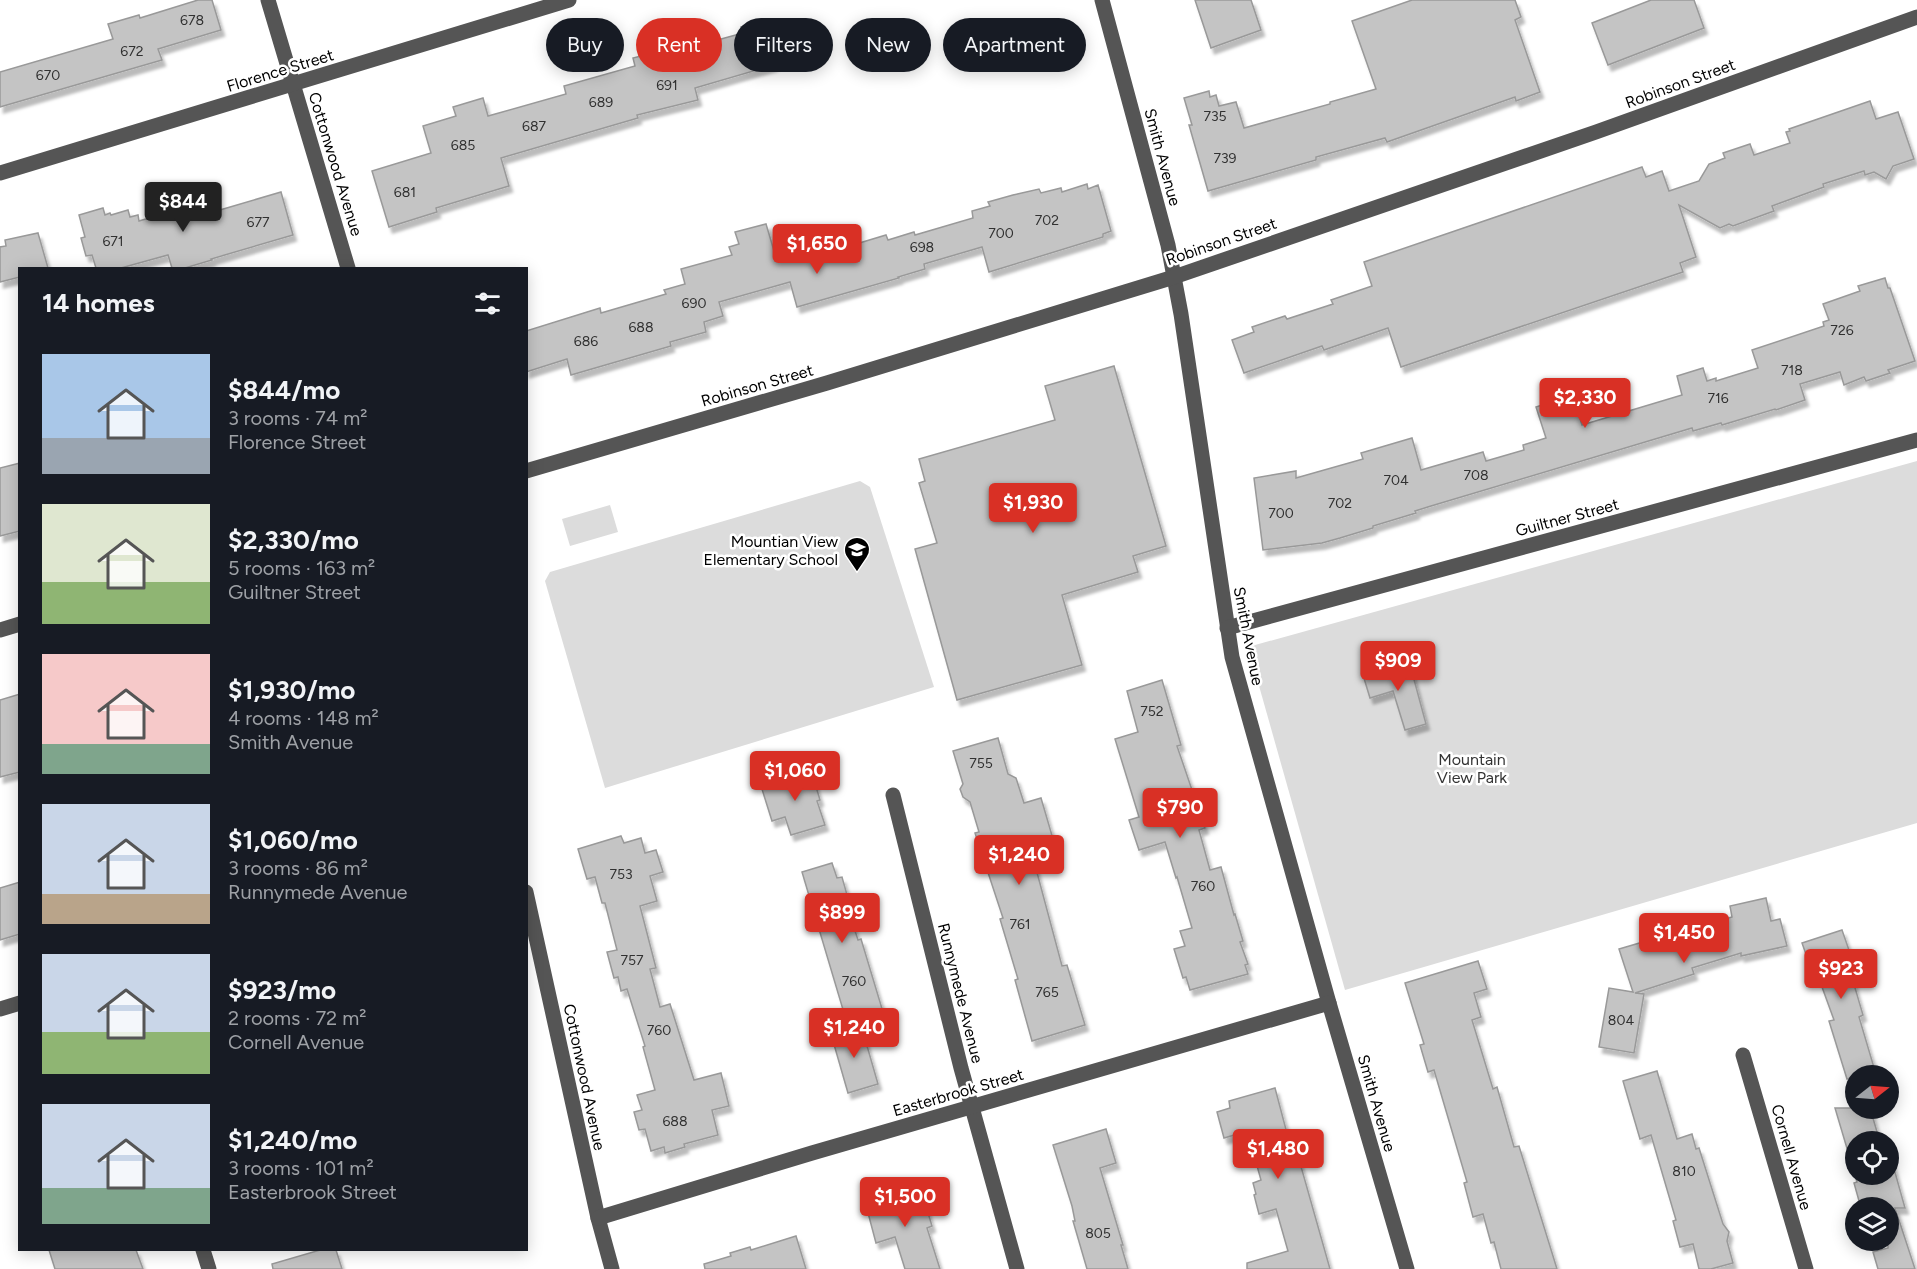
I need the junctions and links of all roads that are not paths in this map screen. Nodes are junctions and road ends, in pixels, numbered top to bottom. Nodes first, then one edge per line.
1 (268, 0) edge
2 (569, 0) edge
3 (1102, 0) edge
4 (1917, 17) edge
5 (294, 85) junction
6 (0, 173) edge
7 (348, 267) edge
8 (1174, 277) junction
9 (1917, 440) edge
10 (528, 470) edge
11 (18, 625) edge
12 (1227, 628) junction
13 (0, 630) edge
14 (893, 795) dead end
15 (528, 901) edge
16 (1329, 1003) junction
17 (18, 1004) edge
18 (0, 1009) edge
19 (1743, 1055) dead end
20 (972, 1107) junction
21 (598, 1218) junction
22 (203, 1251) edge
23 (209, 1269) edge
24 (612, 1269) edge
25 (1017, 1269) edge
26 (1407, 1269) edge
27 (1806, 1269) edge

1 - 5 street, Cottonwood Avenue
2 - 5 street, Florence Street
3 - 8 street, Smith Avenue
4 - 8 street, Robinson Street
5 - 6 street, Florence Street
5 - 7 street, Cottonwood Avenue
8 - 10 street, Robinson Street
8 - 12 street, Smith Avenue
9 - 12 street, Guiltner Street
11 - 13 street
12 - 16 street, Smith Avenue
14 - 20 street, Runnymede Avenue
15 - 21 street, Cottonwood Avenue
16 - 20 street, Easterbrook Street
16 - 26 street, Smith Avenue
17 - 18 street
19 - 27 street, Cornell Avenue
20 - 21 street, Easterbrook Street
20 - 25 street, Runnymede Avenue
21 - 24 street, Cottonwood Avenue
22 - 23 street

